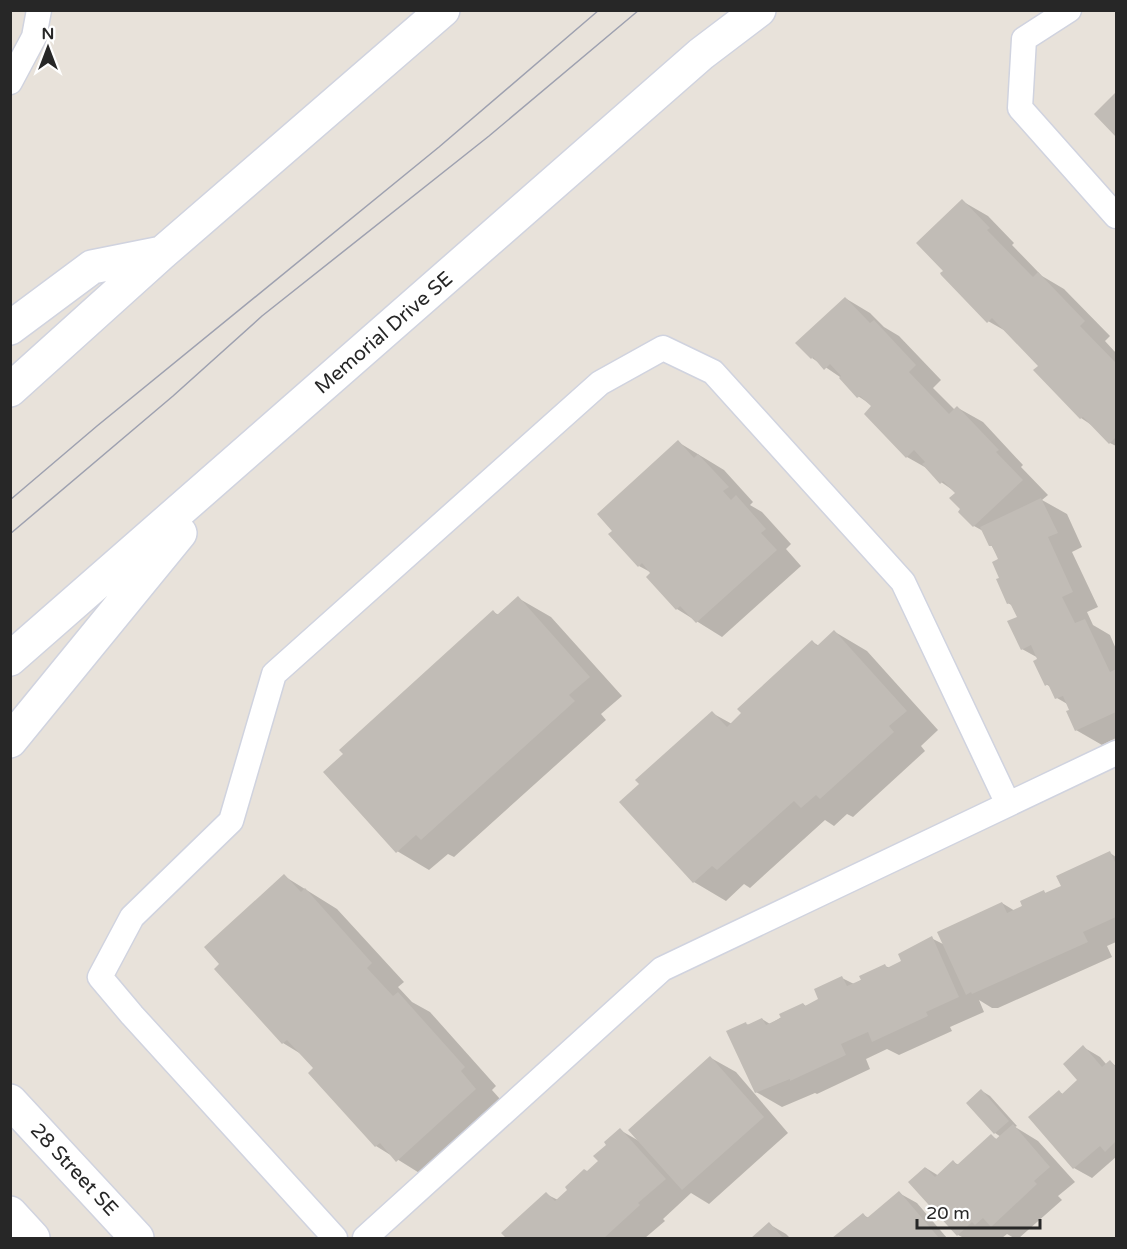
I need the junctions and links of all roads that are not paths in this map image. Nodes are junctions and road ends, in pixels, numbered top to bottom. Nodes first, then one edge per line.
1 (39, 10) edge
2 (443, 10) edge
3 (759, 10) edge
4 (1069, 10) edge
5 (10, 82) edge
6 (1116, 216) edge
7 (162, 253) junction
8 (10, 328) edge
9 (10, 390) edge
10 (236, 463) junction
11 (10, 659) edge
12 (10, 741) edge
13 (1116, 753) edge
14 (1008, 804) junction
15 (10, 1101) edge
16 (10, 1213) edge
17 (33, 1239) edge
18 (137, 1239) edge
19 (335, 1239) edge
20 (365, 1239) edge

1 - 5 lane
2 - 7 main road
3 - 10 main road, Memorial Drive SE
4 - 6 lane
7 - 8 main road
7 - 9 main road
10 - 11 main road, Memorial Drive SE
10 - 12 main road
13 - 14 lane
14 - 19 lane
14 - 20 lane
15 - 18 main road, 28 Street SE
16 - 17 main road

